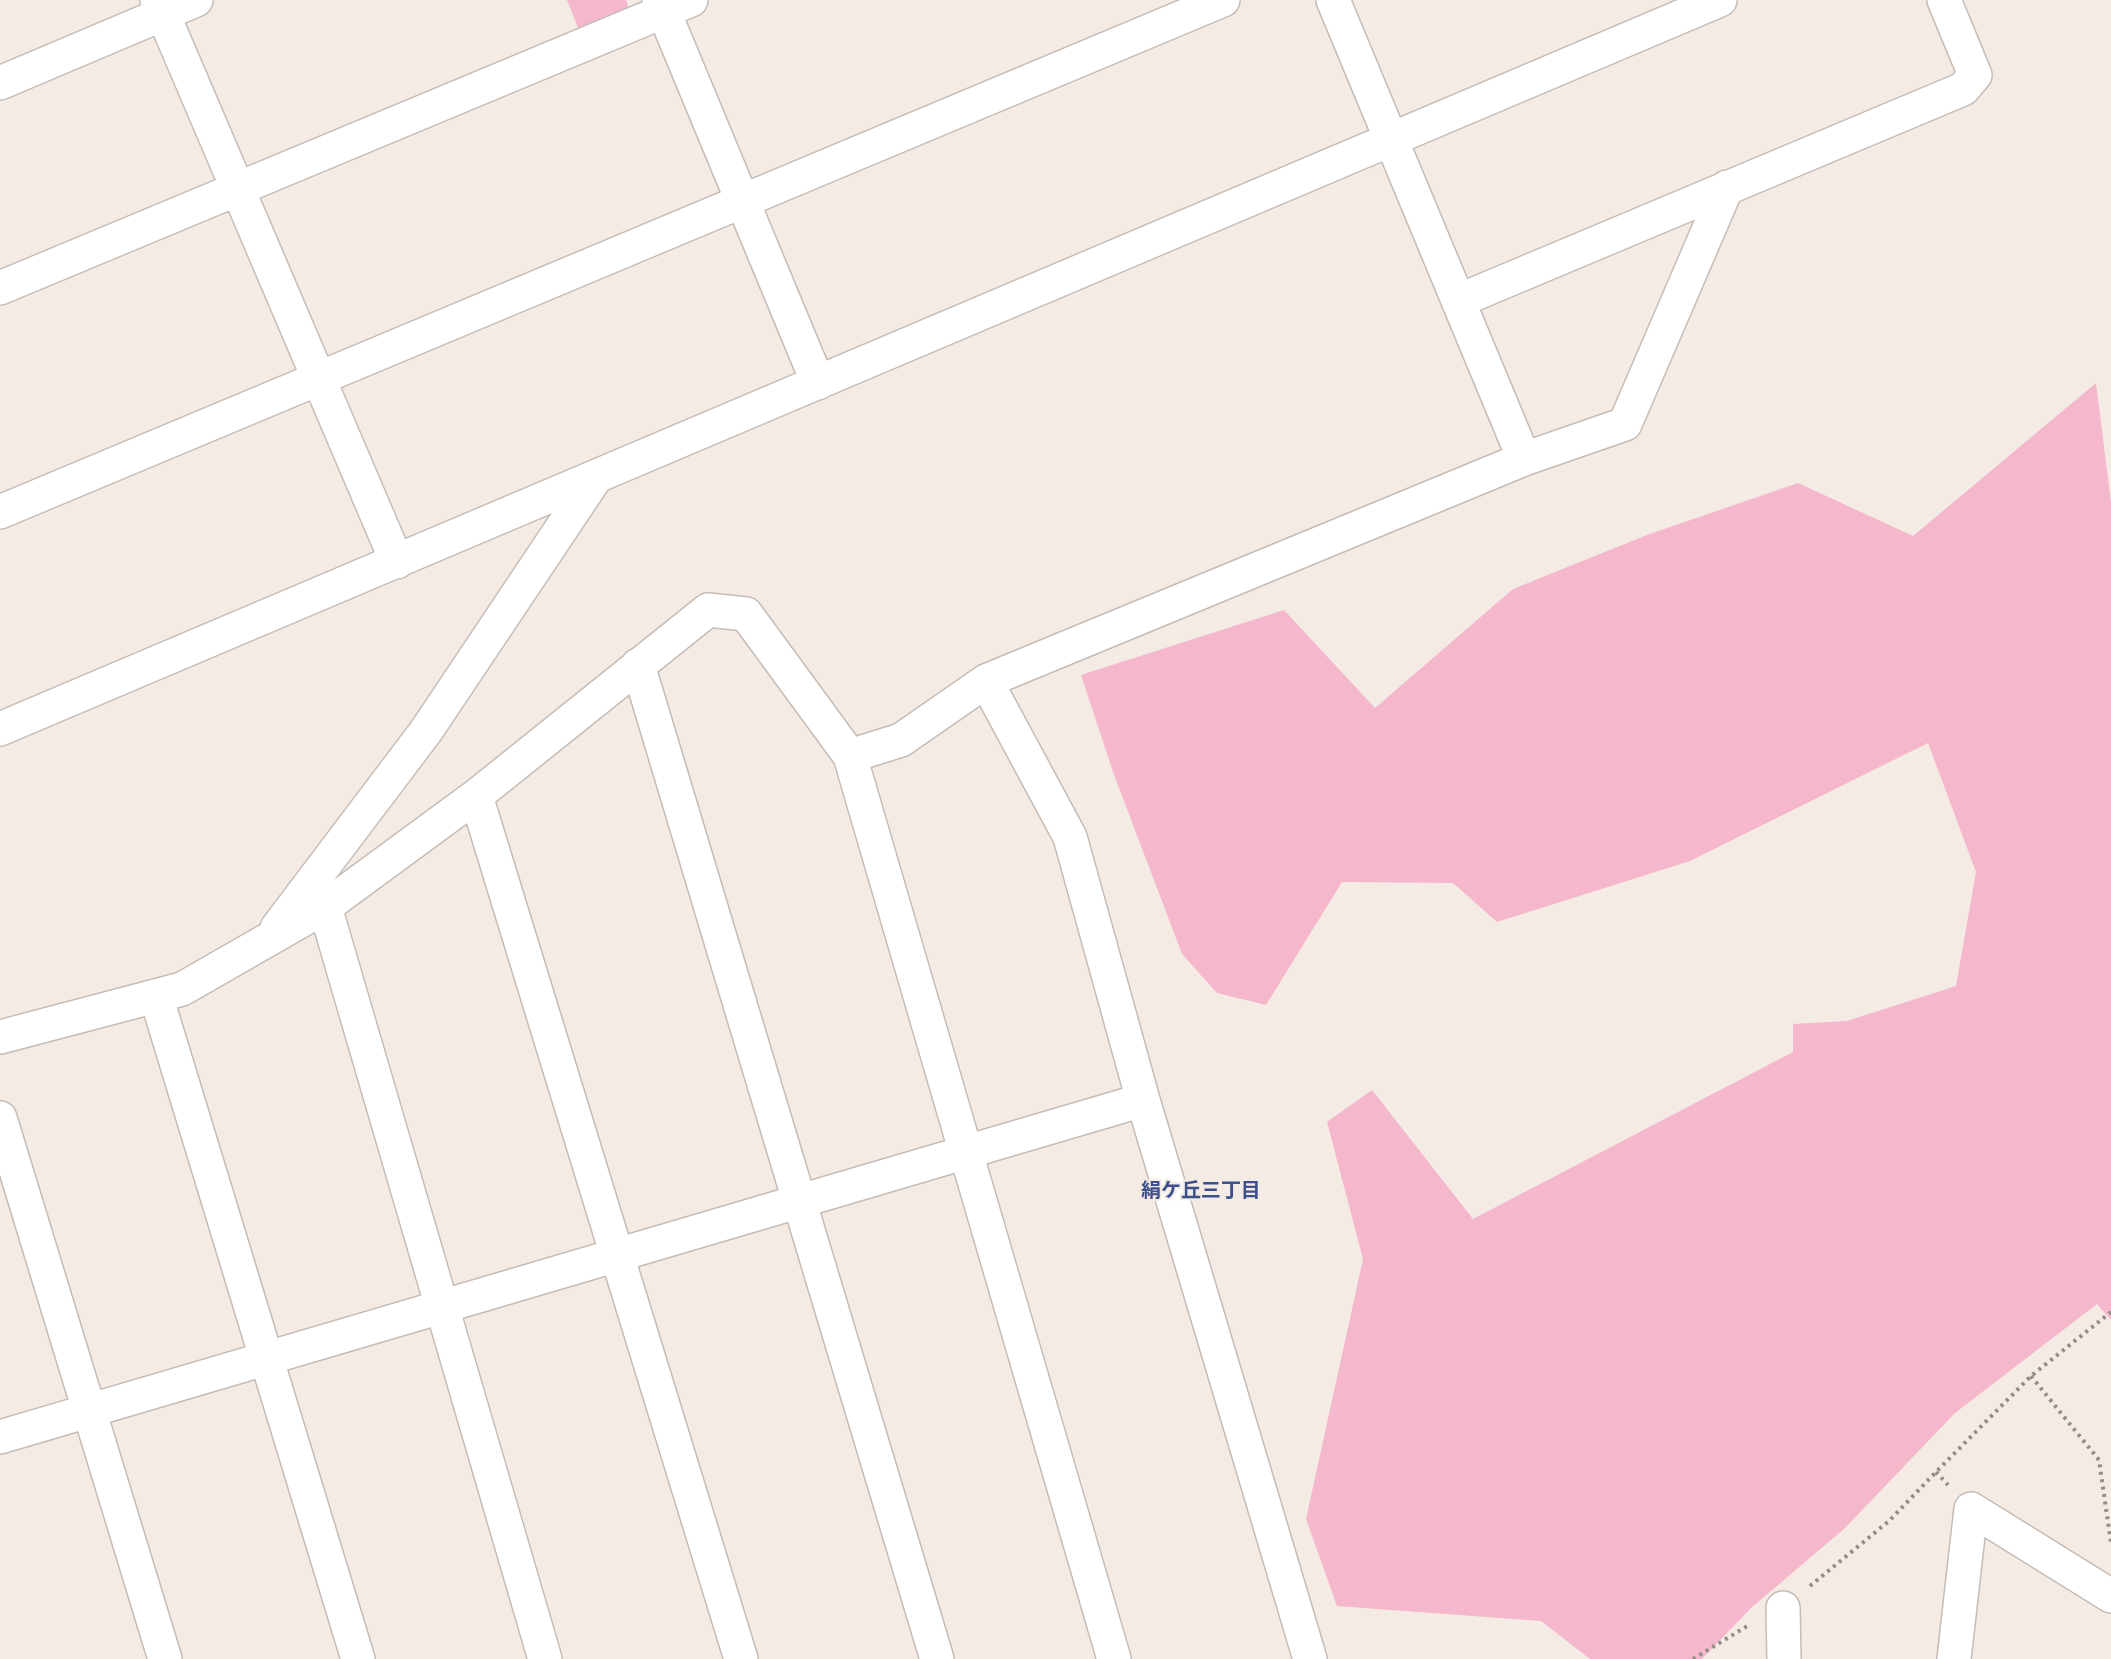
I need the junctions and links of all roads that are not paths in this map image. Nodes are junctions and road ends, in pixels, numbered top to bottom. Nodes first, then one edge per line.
1 (196, 0) edge
2 (1223, 0) edge
3 (1333, 0) edge
4 (1720, 0) edge
5 (1944, 0) edge
6 (671, 4) edge
7 (160, 7) edge
8 (1975, 75) junction
9 (0, 83) edge
10 (1391, 140) junction
11 (1727, 187) junction
12 (238, 189) junction
13 (742, 201) junction
14 (0, 288) edge
15 (1458, 301) junction
16 (319, 379) junction
17 (818, 383) junction
18 (1524, 459) junction
19 (596, 477) junction
20 (0, 512) edge
21 (397, 562) junction
22 (638, 664) junction
23 (986, 681) junction
24 (0, 729) edge
25 (850, 756) junction
26 (476, 796) junction
27 (325, 907) junction
28 (271, 936) junction
29 (156, 996) junction
30 (0, 1037) edge
31 (1143, 1100) junction
32 (0, 1118) edge
33 (967, 1152) junction
34 (800, 1201) junction
35 (617, 1255) junction
36 (442, 1307) junction
37 (267, 1359) junction
38 (89, 1411) junction
39 (0, 1437) edge
40 (2111, 1596) edge
41 (1783, 1608) road end
42 (165, 1659) edge
43 (358, 1659) edge
44 (545, 1659) edge
45 (741, 1659) edge
46 (937, 1659) edge
47 (1114, 1659) edge
48 (1310, 1659) edge
49 (1784, 1659) edge
50 (1954, 1659) edge

1 - 7 street
2 - 13 street
3 - 10 street
4 - 10 street
5 - 8 street
6 - 12 street
6 - 13 street
7 - 9 street
7 - 12 street
8 - 11 street
8 - 15 street
10 - 15 street
10 - 17 street
11 - 15 street
11 - 18 street
12 - 14 street
12 - 16 street
13 - 16 street
13 - 17 street
15 - 18 street
16 - 20 street
16 - 21 street
17 - 19 street
18 - 23 street
19 - 21 street
19 - 28 street
21 - 24 street
22 - 25 street
22 - 26 street
22 - 34 street
23 - 25 street
23 - 31 street
25 - 33 street
26 - 27 street
26 - 35 street
27 - 28 street
27 - 36 street
28 - 29 street
29 - 30 street
29 - 37 street
31 - 33 street
31 - 48 street
32 - 38 street
33 - 34 street
33 - 47 street
34 - 35 street
34 - 46 street
35 - 36 street
35 - 45 street
36 - 37 street
36 - 44 street
37 - 38 street
37 - 43 street
38 - 39 street
38 - 42 street
40 - 50 street
41 - 49 street

